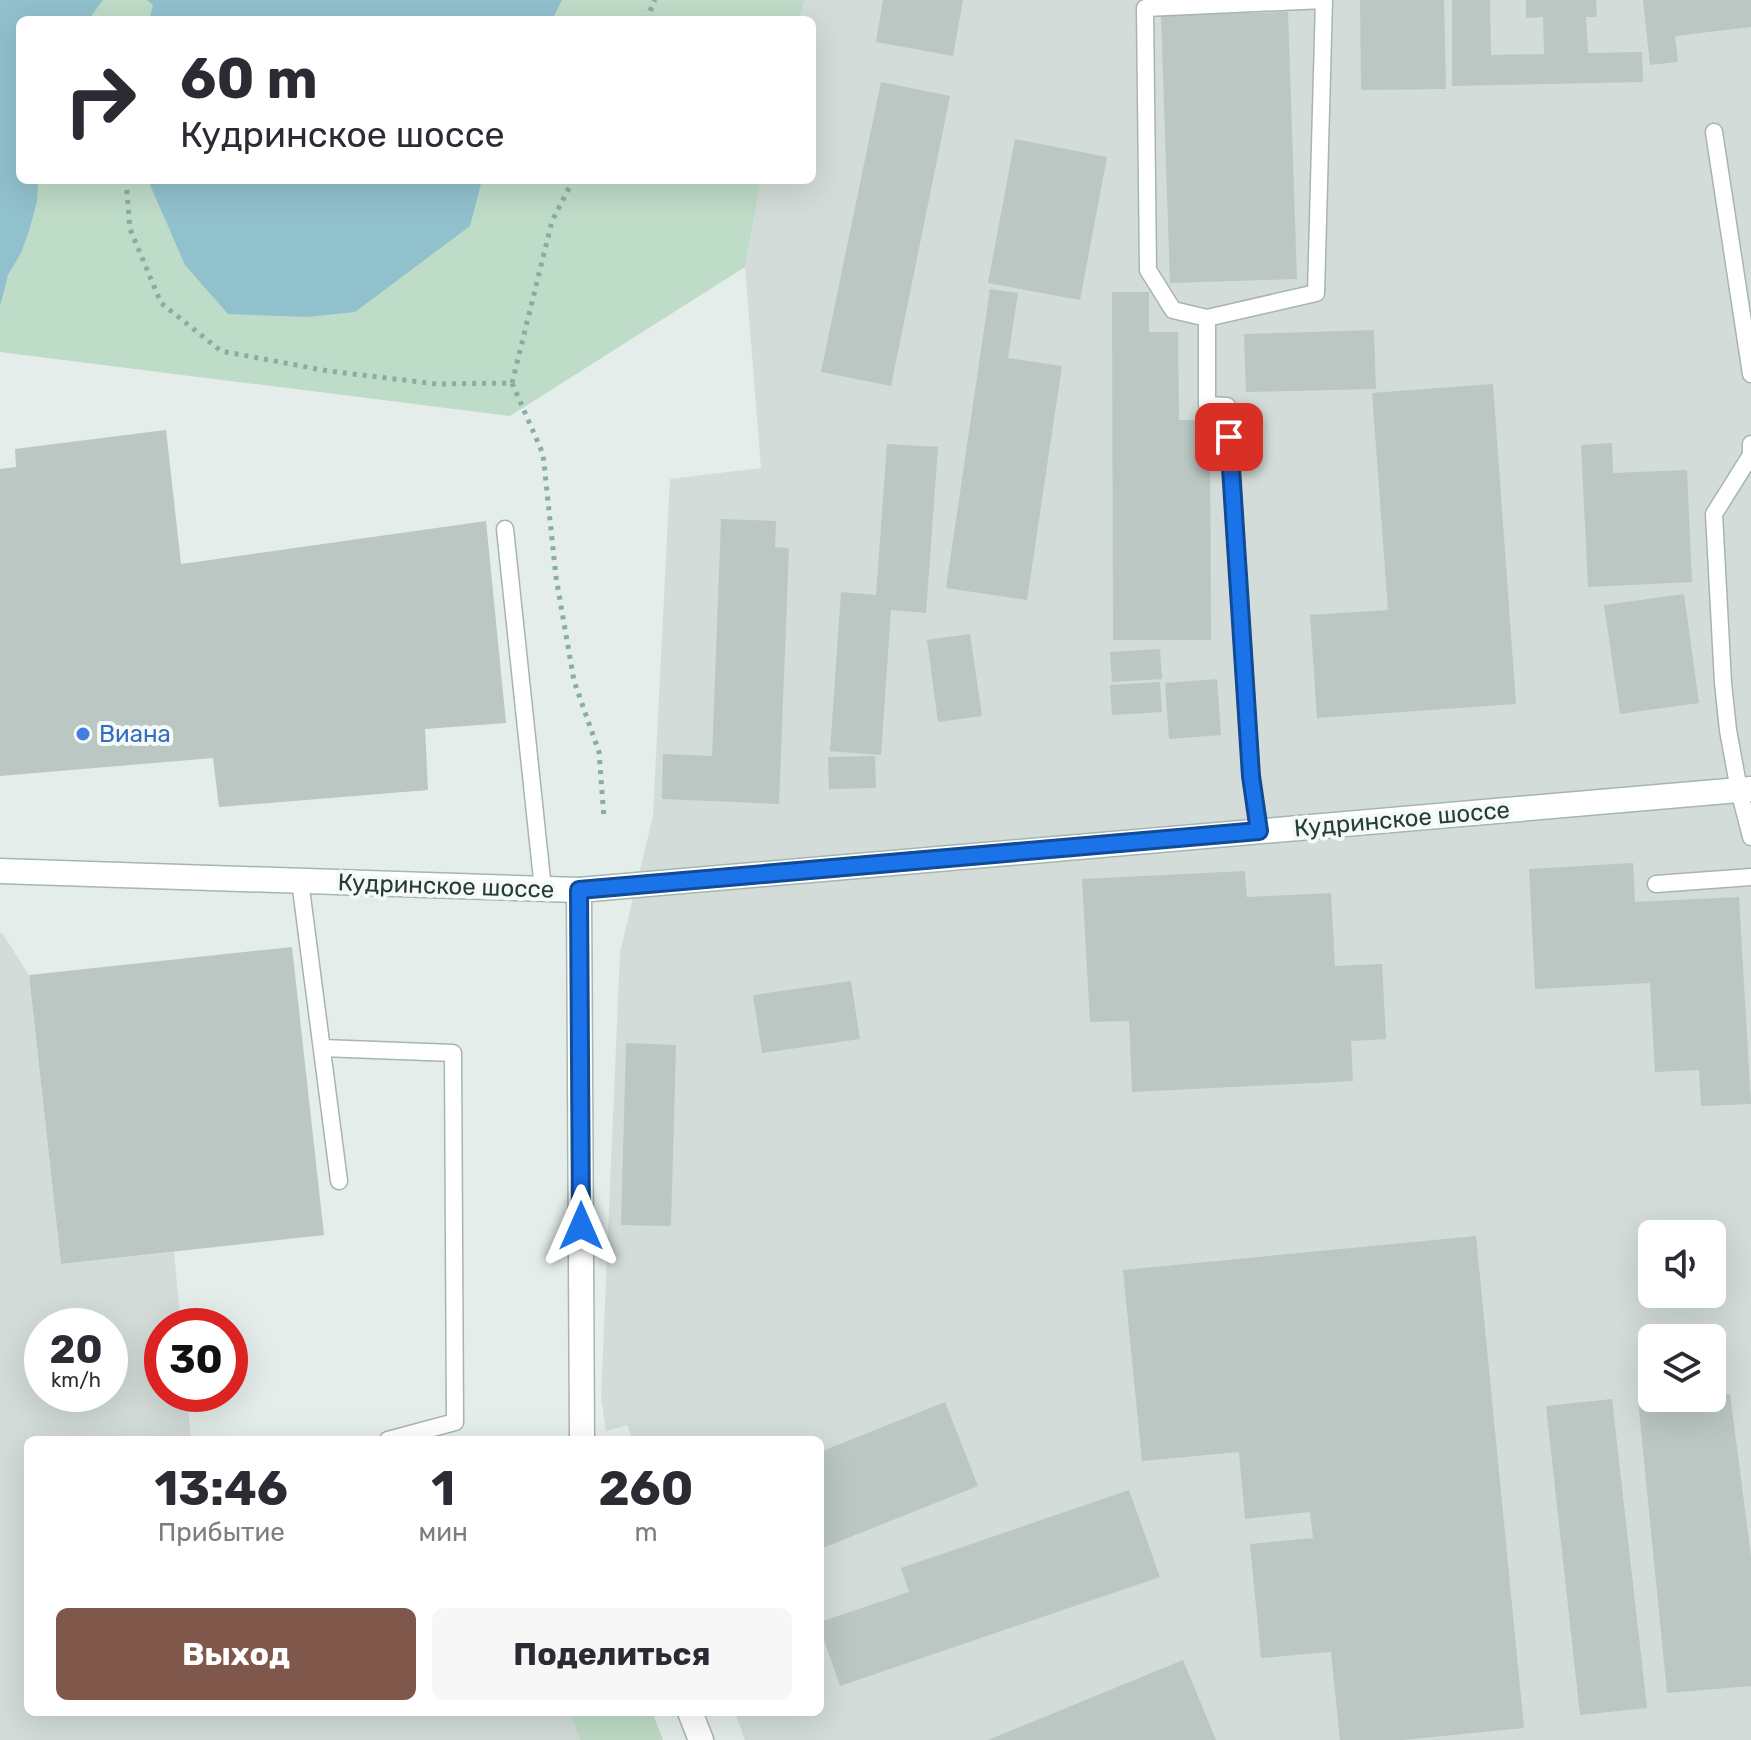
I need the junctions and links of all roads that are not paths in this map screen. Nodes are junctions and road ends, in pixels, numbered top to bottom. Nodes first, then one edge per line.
1 (1324, 0) edge
2 (1714, 132) dead end
3 (1207, 318) junction
4 (1751, 374) edge
5 (1751, 444) edge
6 (505, 529) dead end
7 (1745, 789) edge
8 (1259, 831) junction
9 (1751, 837) edge
10 (0, 871) edge
11 (1751, 877) edge
12 (300, 881) junction
13 (1656, 884) dead end
14 (543, 889) junction
15 (579, 890) junction
16 (322, 1048) junction
17 (339, 1181) dead end
18 (403, 1436) edge
19 (582, 1436) edge
20 (692, 1716) edge
21 (701, 1740) edge

1 - 3 lane
1 - 3 lane
2 - 4 lane
3 - 8 lane
5 - 7 lane
6 - 14 lane
7 - 8 street, Кудринское шоссе
7 - 9 lane
8 - 15 street, Кудринское шоссе
10 - 12 street, Кудринское шоссе
11 - 13 lane
12 - 14 street, Кудринское шоссе
12 - 16 lane
14 - 15 street, Кудринское шоссе
15 - 19 street
16 - 17 lane
16 - 18 lane
20 - 21 street

